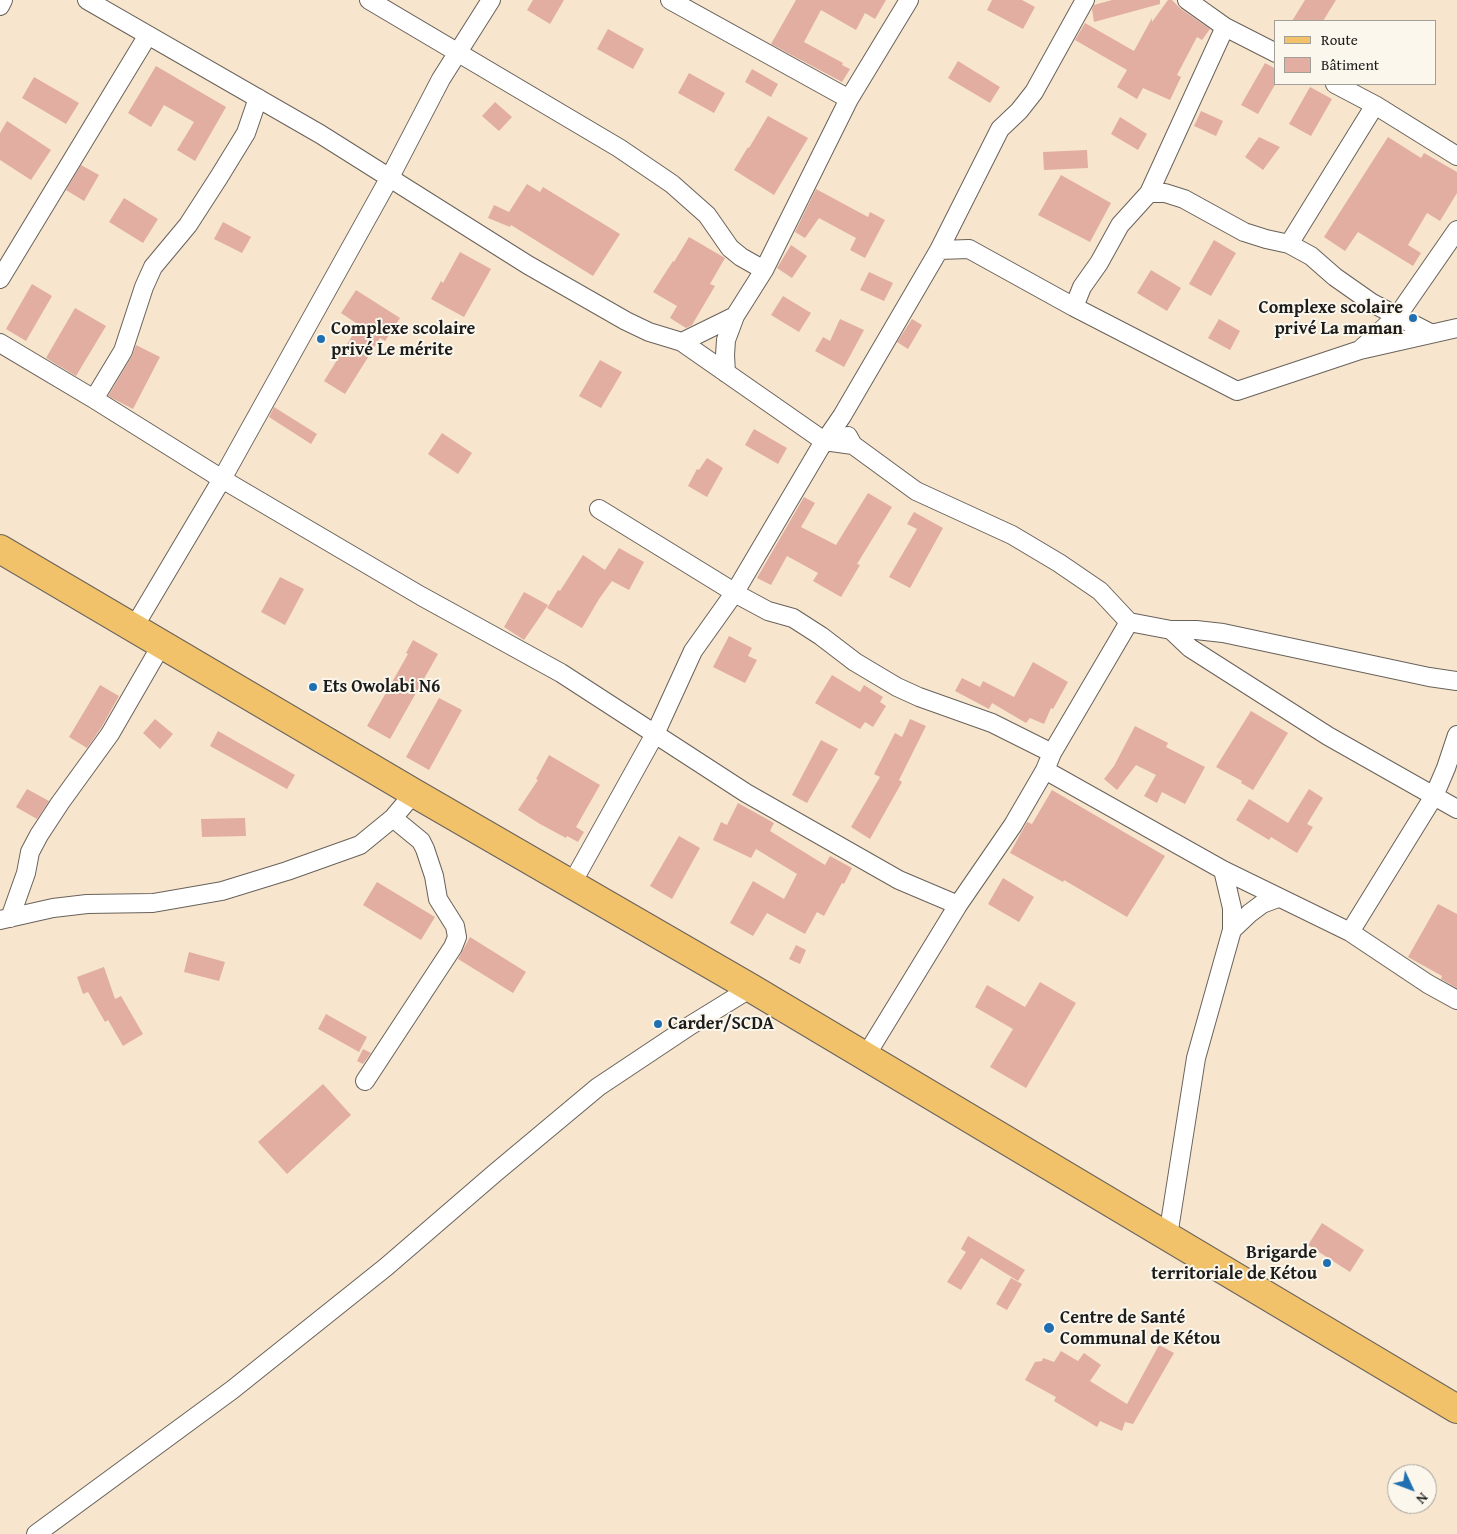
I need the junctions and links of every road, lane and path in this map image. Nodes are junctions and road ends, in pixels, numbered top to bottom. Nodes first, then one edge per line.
1 (3, 0) edge
2 (87, 0) edge
3 (369, 0) edge
4 (398, 0) edge
5 (491, 0) edge
6 (670, 0) edge
7 (909, 0) edge
8 (1085, 0) edge
9 (1187, 0) edge
10 (0, 6) edge
11 (406, 22) junction
12 (1225, 27) junction
13 (148, 35) junction
14 (456, 52) junction
15 (1274, 52) edge
16 (1337, 85) edge
17 (258, 98) junction
18 (849, 99) junction
19 (1375, 105) junction
20 (1457, 156) edge
21 (390, 177) junction
22 (1149, 193) junction
23 (955, 221) junction
24 (1457, 230) edge
25 (1289, 244) junction
26 (969, 249) junction
27 (939, 250) junction
28 (764, 270) junction
29 (0, 279) edge
30 (1082, 287) junction
31 (1055, 296) junction
32 (1074, 307) junction
33 (1398, 315) junction
34 (735, 316) junction
35 (1457, 328) edge
36 (1430, 333) junction
37 (682, 342) junction
38 (0, 343) edge
39 (1360, 350) junction
40 (726, 373) junction
41 (94, 398) junction
42 (842, 416) junction
43 (824, 441) junction
44 (853, 445) junction
45 (222, 479) junction
46 (599, 509) dead end
47 (0, 549) edge
48 (735, 592) junction
49 (1129, 622) junction
50 (134, 627) junction
51 (1171, 630) junction
52 (162, 644) junction
53 (1457, 681) edge
54 (655, 734) junction
55 (1457, 735) edge
56 (1052, 753) junction
57 (1045, 770) junction
58 (414, 793) junction
59 (1434, 796) junction
60 (1457, 809) edge
61 (393, 818) junction
62 (1223, 870) junction
63 (572, 885) junction
64 (1278, 898) junction
65 (958, 905) junction
66 (5, 919) edge
67 (1232, 930) junction
68 (1350, 932) junction
69 (750, 988) junction
70 (1457, 1000) edge
71 (865, 1057) junction
72 (365, 1082) dead end
73 (1168, 1236) junction
74 (1457, 1409) edge
75 (36, 1534) edge

1 - 10 street
2 - 13 street
3 - 11 street
4 - 11 street
5 - 14 street
6 - 18 street
7 - 18 street
8 - 23 street
9 - 12 street
11 - 14 street
12 - 15 street
12 - 22 street
13 - 17 street
13 - 29 street
14 - 21 street
14 - 28 street
16 - 19 street
17 - 21 street
17 - 41 street
18 - 28 street
19 - 20 street
19 - 25 street
21 - 37 street
21 - 45 street
22 - 25 street
22 - 30 street
23 - 26 street
23 - 27 street
24 - 33 street
25 - 33 street
26 - 27 street
26 - 31 street
27 - 42 street
28 - 34 street
30 - 31 street
30 - 32 street
31 - 32 street
32 - 39 street
33 - 36 street
33 - 39 street
34 - 37 street
34 - 40 street
35 - 36 street
36 - 39 street
37 - 40 street
38 - 41 street
40 - 43 street
41 - 45 street
42 - 43 street
42 - 44 street
43 - 44 street
43 - 48 street
44 - 49 street
45 - 50 street
45 - 54 street
46 - 48 street
47 - 50 main road
48 - 54 street
48 - 56 street
49 - 51 street
49 - 56 street
50 - 52 main road
51 - 53 street
51 - 59 street
52 - 58 main road
52 - 66 street
54 - 63 street
54 - 65 street
55 - 59 street
56 - 57 street
57 - 62 street
57 - 65 street
58 - 61 street
58 - 63 main road
59 - 60 street
59 - 68 street
61 - 66 street
61 - 72 street
62 - 64 street
62 - 67 street
63 - 69 main road
64 - 67 street
64 - 68 street
65 - 71 street
67 - 73 street
68 - 70 street
69 - 71 main road
69 - 75 street
71 - 73 main road
73 - 74 main road

